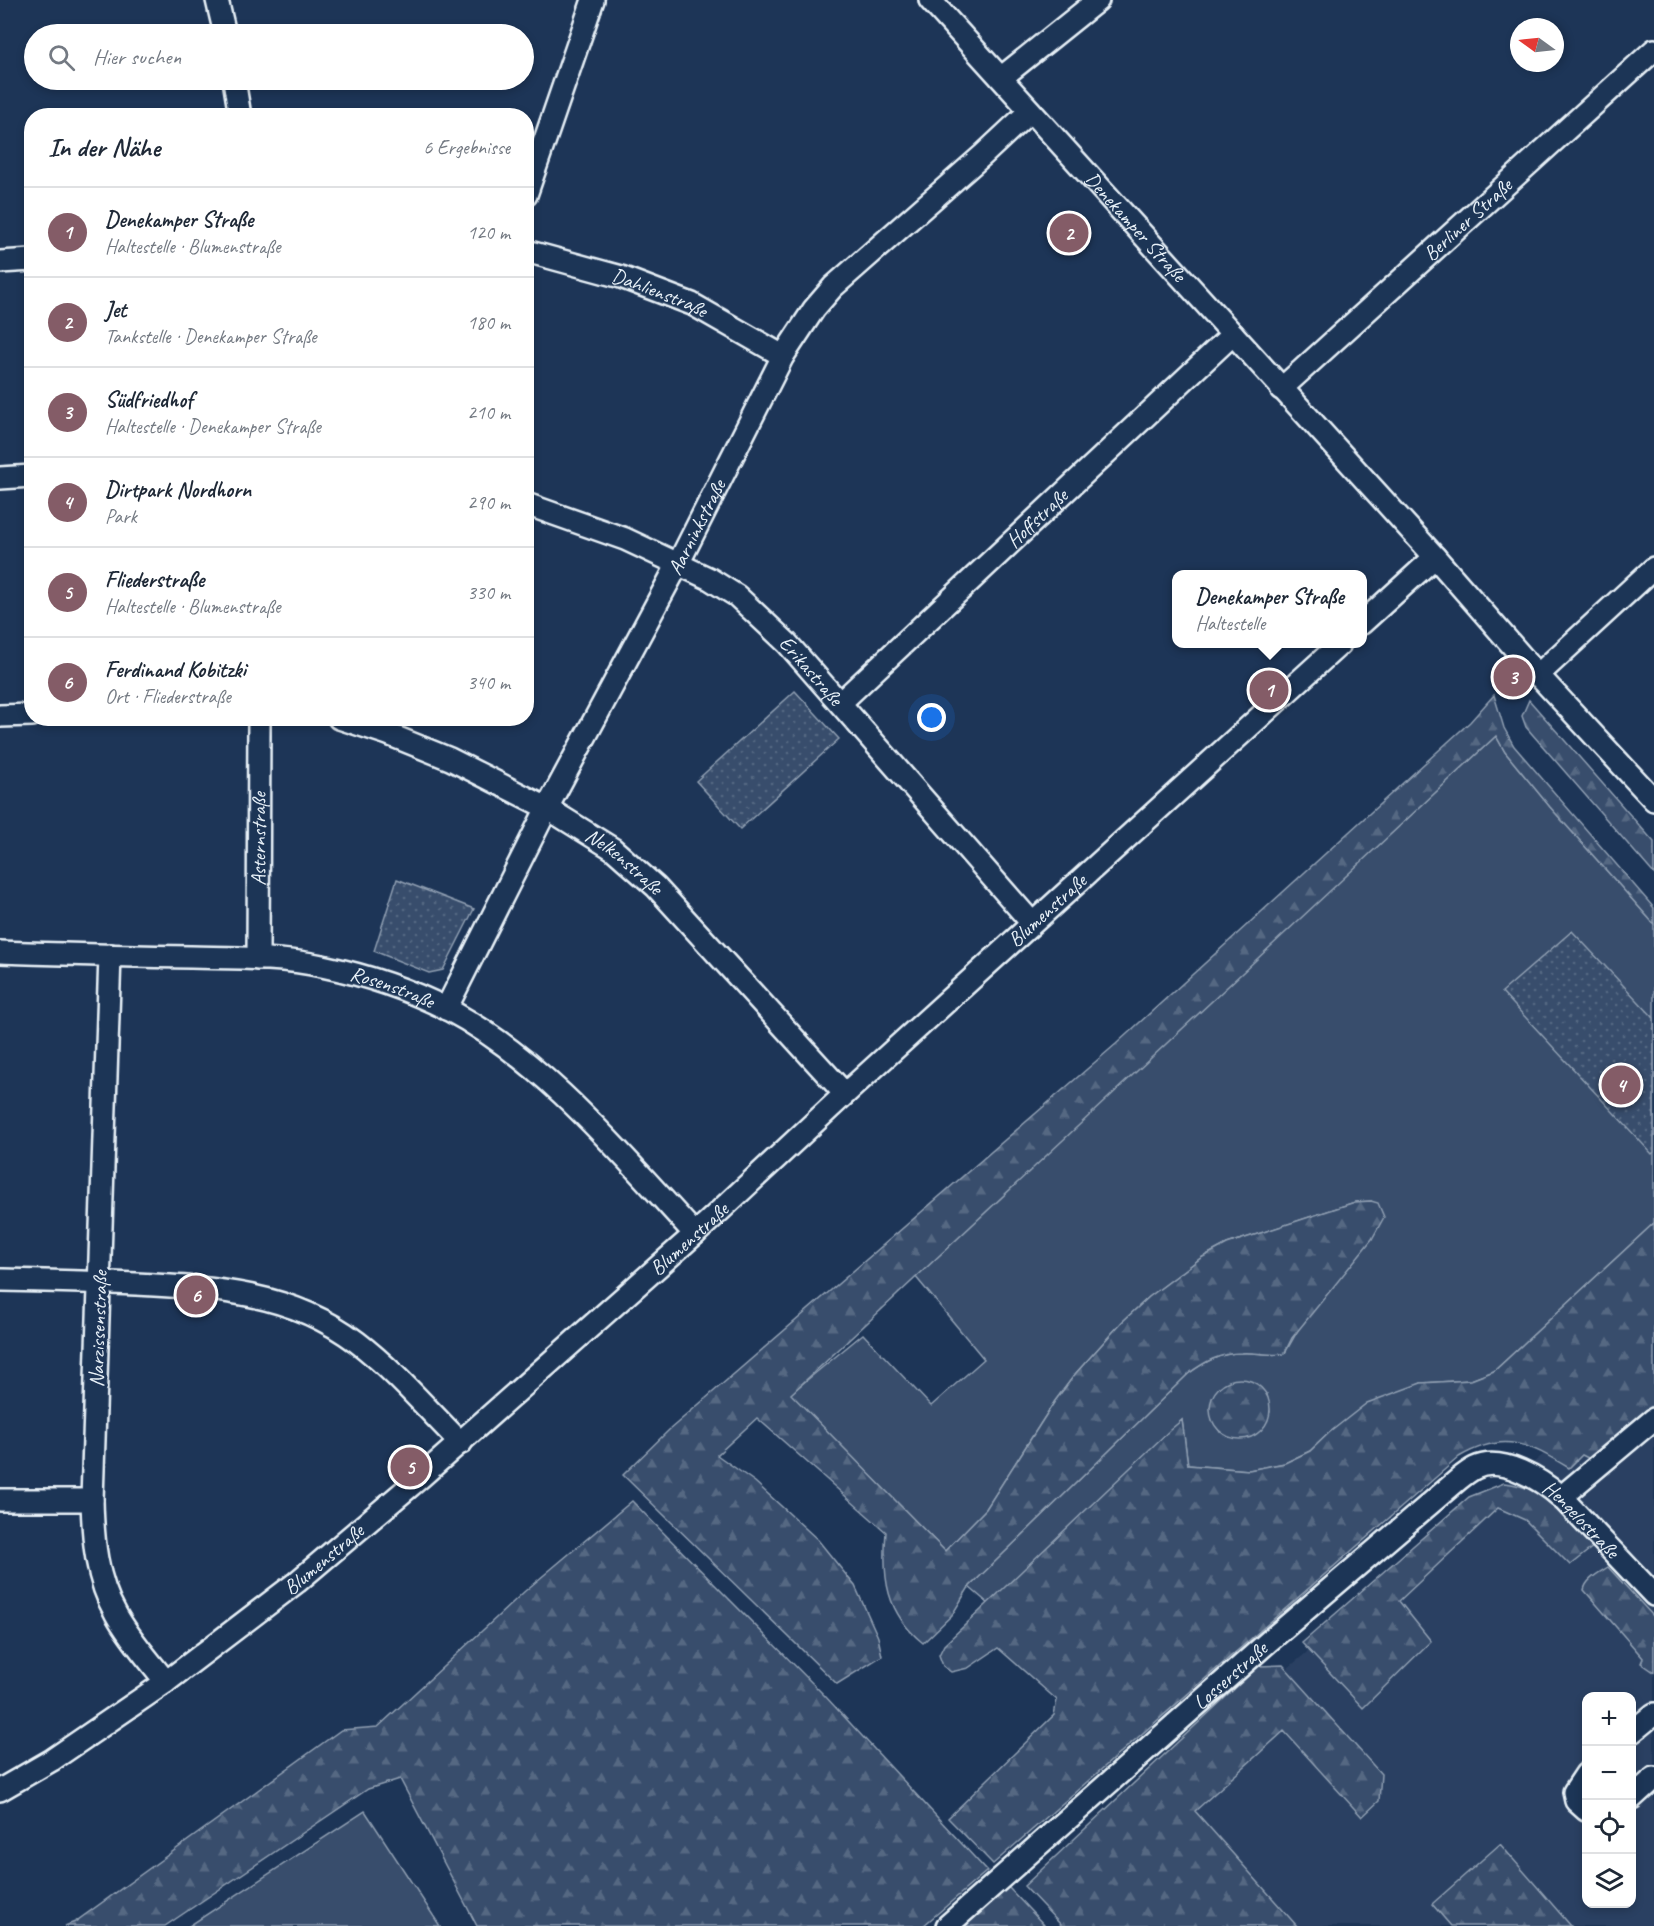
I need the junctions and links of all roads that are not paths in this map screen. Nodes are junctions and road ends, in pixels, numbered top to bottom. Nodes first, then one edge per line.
1 (217, 0) edge
2 (593, 0) edge
3 (930, 0) edge
4 (1098, 0) edge
5 (223, 24) edge
6 (1654, 50) edge
7 (1000, 78) junction
8 (236, 90) edge
9 (239, 108) edge
10 (1030, 111) junction
11 (534, 172) edge
12 (534, 253) edge
13 (24, 260) edge
14 (0, 262) edge
15 (1233, 334) junction
16 (783, 356) junction
17 (1281, 389) junction
18 (24, 476) edge
19 (0, 478) edge
20 (534, 507) edge
21 (1435, 556) junction
22 (678, 564) junction
23 (1654, 568) edge
24 (1367, 618) edge
25 (1336, 648) edge
26 (1538, 675) junction
27 (840, 703) junction
28 (24, 715) edge
29 (0, 716) edge
30 (259, 726) edge
31 (364, 726) edge
32 (1654, 800) edge
33 (547, 807) junction
34 (1032, 923) junction
35 (0, 952) edge
36 (110, 955) junction
37 (258, 958) junction
38 (446, 1009) junction
39 (845, 1094) junction
40 (695, 1234) junction
41 (0, 1280) edge
42 (99, 1283) junction
43 (1654, 1419) edge
44 (461, 1443) junction
45 (1529, 1475) joint
46 (1561, 1497) junction
47 (0, 1500) edge
48 (92, 1500) junction
49 (1654, 1595) edge
50 (166, 1682) junction
51 (1654, 1714) edge
52 (1636, 1728) edge
53 (1654, 1778) edge
54 (1582, 1781) edge
55 (0, 1790) edge
56 (1636, 1794) edge
57 (1582, 1806) edge
58 (947, 1926) edge

1 - 5 street
2 - 11 street
3 - 7 street, Denekamper Straße
4 - 7 street
6 - 17 street, Berliner Straße
7 - 10 street, Denekamper Straße
8 - 9 street
10 - 15 street, Denekamper Straße
10 - 16 street, Aarninkstraße
12 - 16 street, Dahlienstraße
13 - 14 street
15 - 17 street, Denekamper Straße
15 - 27 street, Hoffstraße
16 - 22 street, Aarninkstraße
17 - 21 street, Denekamper Straße
18 - 19 street
20 - 22 street, Erikastraße
21 - 24 street
21 - 26 street, Denekamper Straße
22 - 27 street, Erikastraße
22 - 33 street, Aarninkstraße
23 - 26 street
25 - 34 street, Blumenstraße
26 - 32 street, Denekamper Straße
27 - 34 street, Erikastraße
28 - 29 street
30 - 37 street, Asternstraße
31 - 33 street, Nelkenstraße
33 - 38 street, Aarninkstraße
33 - 39 street, Nelkenstraße
34 - 39 street, Blumenstraße
35 - 36 street, Rosenstraße
36 - 37 street, Rosenstraße
36 - 42 street, Narzissenstraße
37 - 38 street, Rosenstraße
38 - 40 street, Rosenstraße
39 - 40 street, Blumenstraße
40 - 44 street, Blumenstraße
41 - 42 street
42 - 44 street
42 - 48 street, Narzissenstraße
43 - 46 street
44 - 50 street, Blumenstraße
45 - 46 street, Hengelostraße
45 - 58 street, Losserstraße
46 - 49 street, Hengelostraße
47 - 48 street
48 - 50 street, Narzissenstraße
50 - 55 street, Blumenstraße
51 - 52 street
53 - 56 street
54 - 57 street

